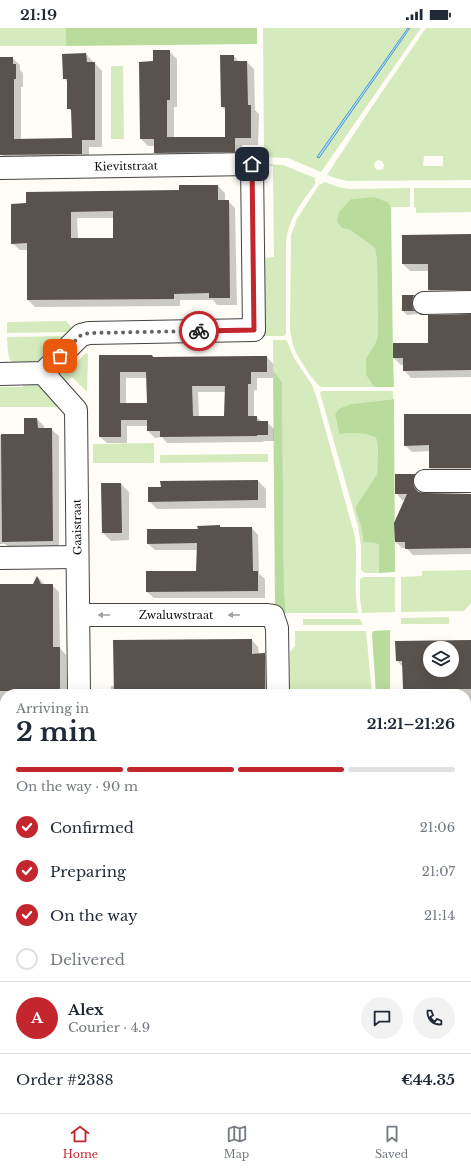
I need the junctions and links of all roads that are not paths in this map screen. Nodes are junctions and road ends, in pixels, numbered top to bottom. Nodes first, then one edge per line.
1 (0, 168) edge
2 (471, 302) edge
3 (424, 303) dead end
4 (0, 358) edge
5 (42, 373) junction
6 (0, 374) edge
7 (424, 481) dead end
8 (471, 481) edge
9 (77, 557) junction
10 (0, 558) edge
11 (79, 615) junction
12 (79, 689) edge
13 (278, 689) edge

1 - 5 street, Kievitstraat
2 - 3 street
4 - 6 street
5 - 6 street
5 - 9 street, Gaaistraat
7 - 8 street
9 - 10 street
9 - 11 street, Gaaistraat
11 - 12 street, Gaaistraat
13 -> 11 street, Zwaluwstraat

